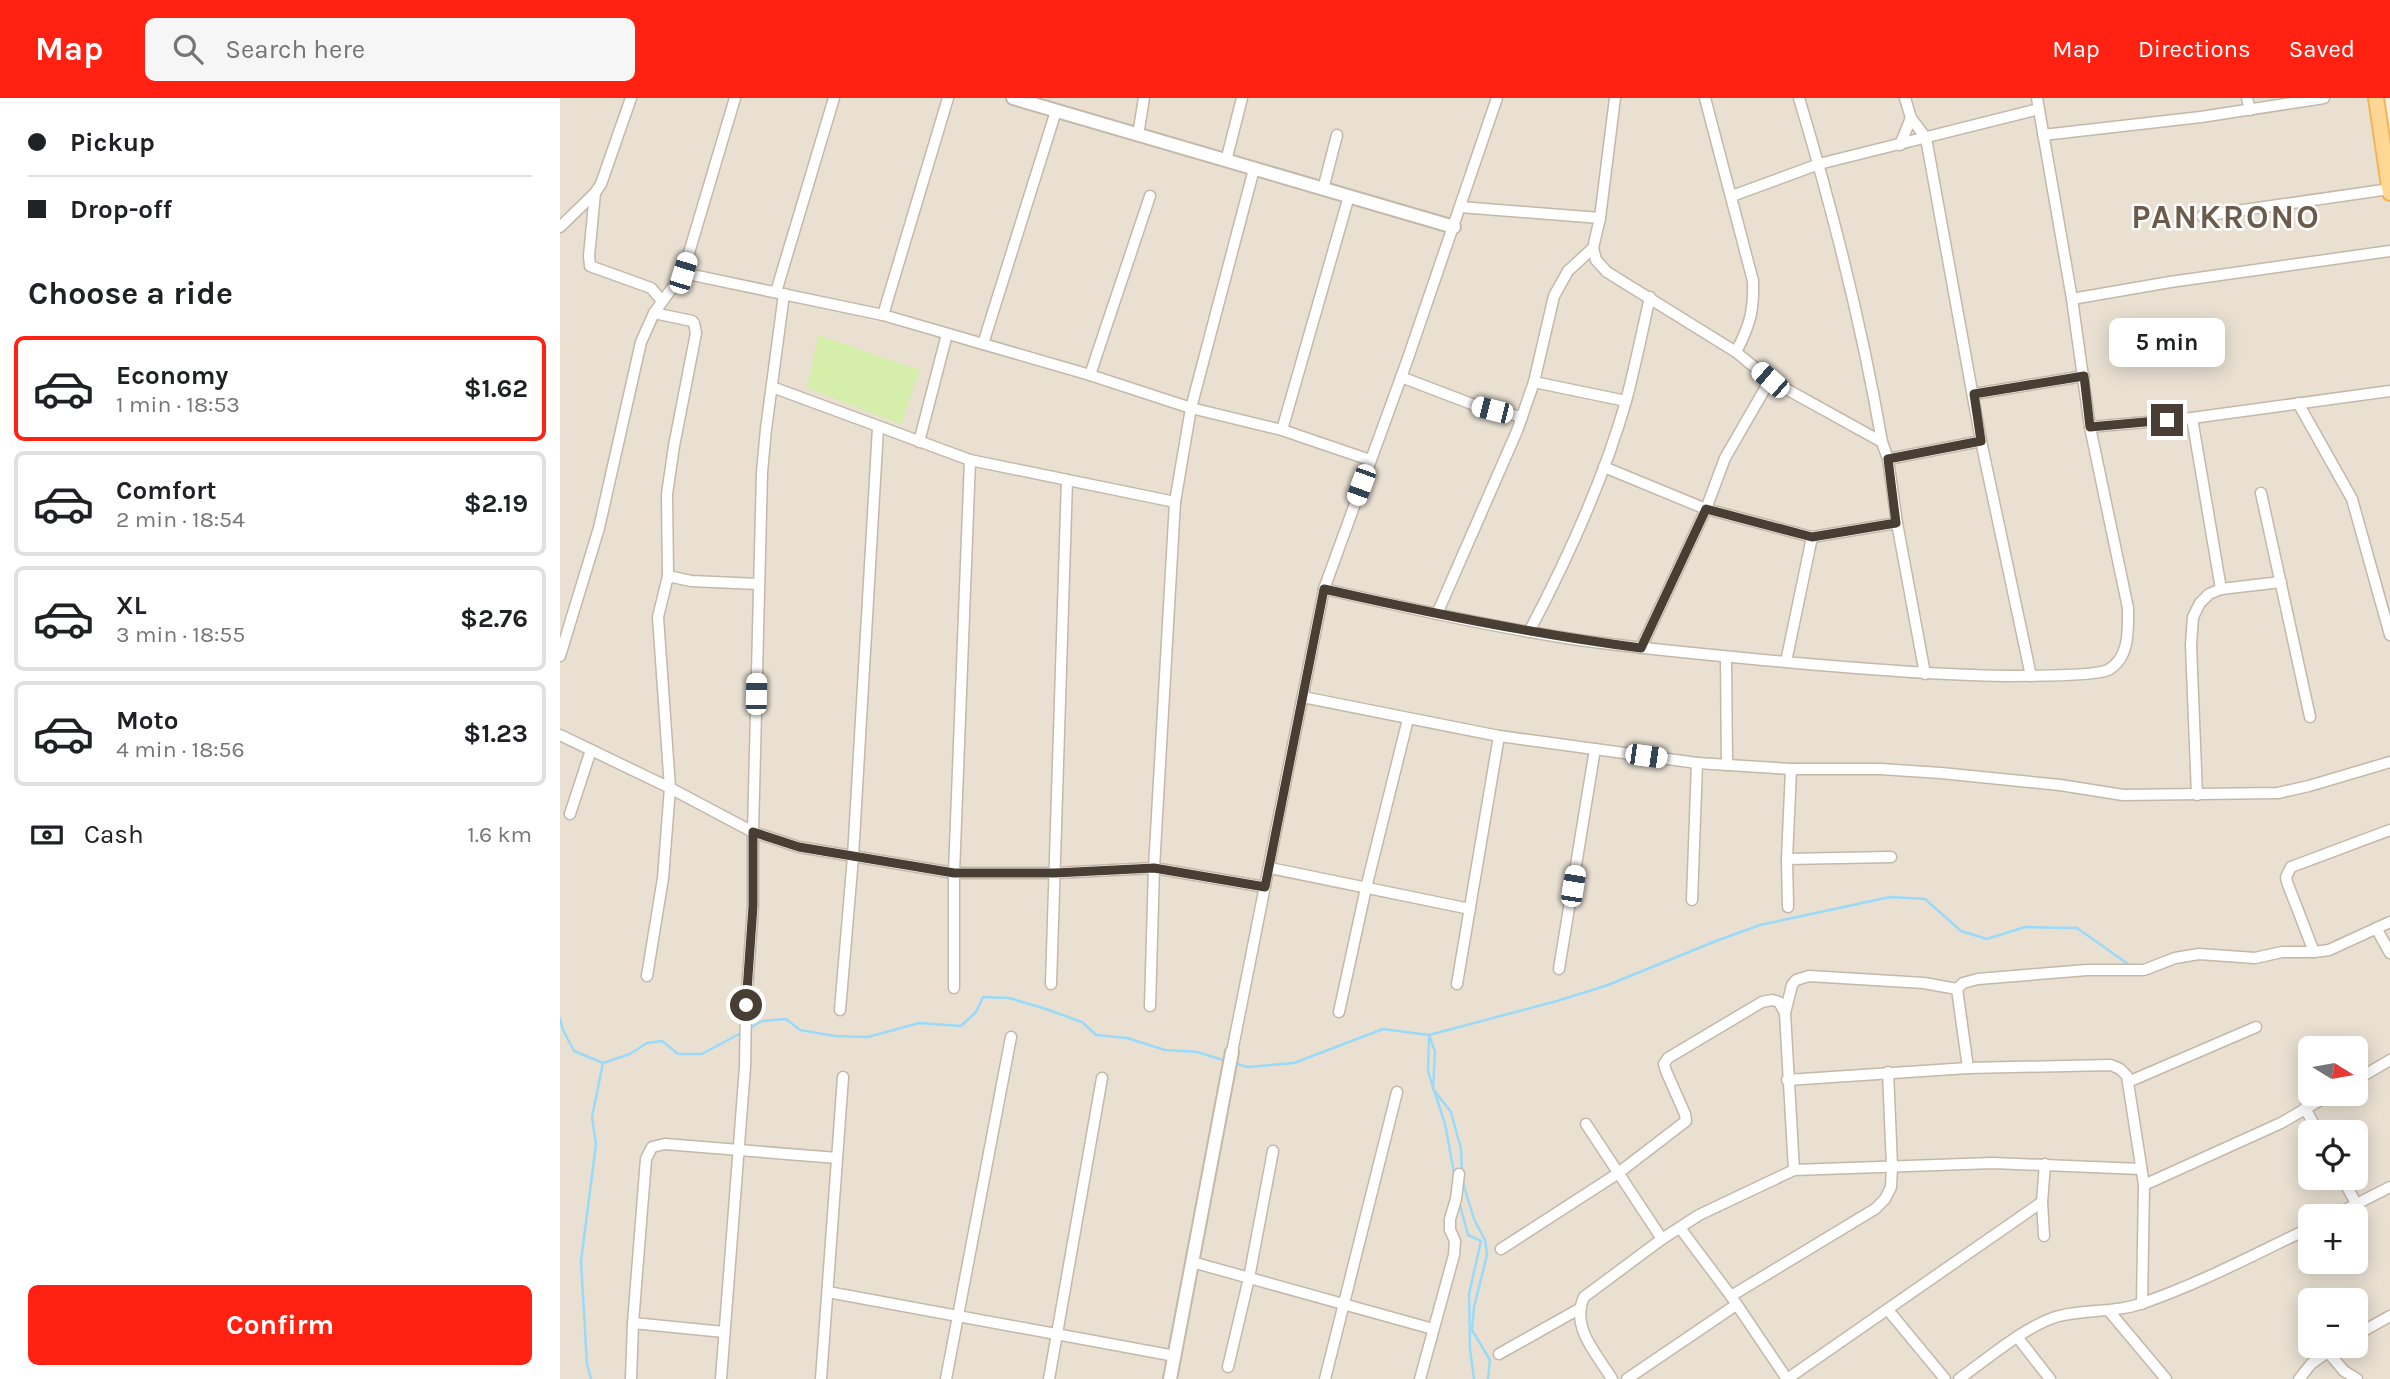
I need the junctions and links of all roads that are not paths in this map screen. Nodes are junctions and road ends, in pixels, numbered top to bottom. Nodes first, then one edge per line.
1 (631, 98) edge
2 (735, 98) edge
3 (834, 98) edge
4 (948, 98) edge
5 (1013, 98) edge
6 (1144, 98) edge
7 (1242, 98) edge
8 (1497, 98) edge
9 (1615, 98) edge
10 (1705, 98) edge
11 (1799, 98) edge
12 (1905, 98) edge
13 (2247, 98) edge
14 (2323, 98) edge
15 (2376, 98) edge
16 (2038, 103) edge
17 (2250, 110) junction
18 (1056, 111) junction
19 (1910, 118) junction
20 (1138, 135) junction
21 (1337, 135) dead end
22 (2043, 135) junction
23 (1926, 138) junction
24 (1900, 145) junction
25 (1226, 161) junction
26 (1819, 164) junction
27 (1254, 169) junction
28 (1323, 189) junction
29 (2390, 191) edge
30 (595, 193) junction
31 (1150, 196) dead end
32 (1349, 196) junction
33 (1732, 196) junction
34 (1460, 207) junction
35 (2202, 216) dead end
36 (1600, 218) junction
37 (560, 227) edge
38 (1454, 227) junction
39 (1592, 248) junction
40 (2390, 251) edge
41 (683, 273) junction
42 (780, 293) junction
43 (1650, 297) junction
44 (2073, 299) junction
45 (662, 301) junction
46 (654, 313) junction
47 (883, 315) junction
48 (947, 334) junction
49 (983, 344) junction
50 (1736, 352) junction
51 (1090, 375) junction
52 (2084, 376) junction
53 (1401, 377) junction
54 (1770, 380) junction
55 (1534, 382) junction
56 (772, 387) junction
57 (2390, 391) edge
58 (1974, 394) junction
59 (1626, 401) junction
60 (2298, 403) junction
61 (1191, 408) junction
62 (1522, 417) junction
63 (2192, 418) junction
64 (2090, 427) junction
65 (878, 428) junction
66 (1282, 430) junction
67 (1981, 441) junction
68 (919, 442) junction
69 (1882, 442) junction
70 (1888, 459) junction
71 (970, 460) junction
72 (1370, 460) junction
73 (1604, 467) junction
74 (1067, 480) junction
75 (2262, 493) dead end
76 (1175, 502) junction
77 (1706, 509) junction
78 (1896, 523) junction
79 (1812, 537) junction
80 (668, 576) junction
81 (2281, 582) junction
82 (758, 584) junction
83 (1324, 589) junction
84 (2221, 589) junction
85 (1437, 614) junction
86 (1529, 632) junction
87 (2390, 635) edge
88 (1641, 648) junction
89 (560, 656) edge
90 (1726, 658) junction
91 (1786, 662) junction
92 (1925, 674) junction
93 (2031, 676) junction
94 (1303, 697) junction
95 (2310, 717) dead end
96 (1408, 719) junction
97 (560, 735) edge
98 (1499, 736) junction
99 (1595, 749) junction
100 (591, 750) junction
101 (2390, 762) edge
102 (1697, 763) junction
103 (1727, 765) junction
104 (1791, 769) junction
105 (670, 788) junction
106 (2197, 795) junction
107 (570, 814) dead end
108 (2390, 830) edge
109 (753, 832) junction
110 (853, 857) junction
111 (1891, 857) dead end
112 (1787, 859) junction
113 (1154, 868) junction
114 (1270, 868) junction
115 (954, 873) junction
116 (1055, 873) junction
117 (1265, 887) junction
118 (1366, 888) junction
119 (1692, 900) dead end
120 (1788, 908) dead end
121 (1469, 909) junction
122 (2390, 922) edge
123 (2376, 928) junction
124 (2314, 953) junction
125 (2390, 953) edge
126 (1559, 969) dead end
127 (647, 976) dead end
128 (1051, 984) dead end
129 (1457, 984) dead end
130 (954, 988) dead end
131 (1957, 989) junction
132 (1150, 1006) dead end
133 (840, 1010) dead end
134 (1339, 1012) dead end
135 (1785, 1013) junction
136 (2256, 1027) dead end
137 (1011, 1037) dead end
138 (1233, 1052) joint
139 (2390, 1060) edge
140 (1968, 1069) junction
141 (1888, 1072) junction
142 (2368, 1073) edge
143 (843, 1077) dead end
144 (1102, 1078) dead end
145 (1787, 1080) junction
146 (2128, 1082) junction
147 (1396, 1092) dead end
148 (2309, 1106) edge
149 (2305, 1108) junction
150 (2312, 1120) edge
151 (1586, 1124) dead end
152 (737, 1151) junction
153 (1273, 1151) dead end
154 (837, 1158) junction
155 (2045, 1164) junction
156 (1892, 1166) junction
157 (2141, 1169) junction
158 (1794, 1170) junction
159 (1459, 1174) dead end
160 (1617, 1174) junction
161 (2144, 1185) junction
162 (2390, 1187) edge
163 (2042, 1202) junction
164 (2359, 1204) edge
165 (1680, 1228) junction
166 (2298, 1233) edge
167 (2044, 1236) dead end
168 (1662, 1239) junction
169 (1501, 1249) dead end
170 (1192, 1262) junction
171 (1249, 1278) junction
172 (828, 1292) junction
173 (1733, 1301) junction
174 (2142, 1304) junction
175 (1344, 1305) junction
176 (1578, 1309) junction
177 (1888, 1310) junction
178 (2109, 1311) junction
179 (2390, 1315) edge
180 (958, 1316) junction
181 (633, 1322) junction
182 (2368, 1328) edge
183 (1433, 1329) junction
184 (724, 1332) junction
185 (1057, 1334) junction
186 (2018, 1338) junction
187 (1499, 1354) dead end
188 (1174, 1356) junction
189 (2318, 1358) edge
190 (2337, 1358) edge
191 (1228, 1367) dead end
192 (631, 1379) edge
193 (721, 1379) edge
194 (821, 1379) edge
195 (946, 1379) edge
196 (1049, 1379) edge
197 (1170, 1379) edge
198 (1325, 1379) edge
199 (1420, 1379) edge
200 (1612, 1379) edge
201 (1627, 1379) edge
202 (1787, 1379) edge
203 (1945, 1379) edge
204 (1959, 1379) edge
205 (2050, 1379) edge
206 (2166, 1379) edge
207 (2299, 1379) edge
208 (2357, 1379) edge

1 - 30 street
2 - 41 street
3 - 42 street
4 - 47 street
5 - 18 street
6 - 20 street
7 - 25 street
8 - 34 street
9 - 36 street
10 - 33 street
11 - 26 street
12 - 19 street
13 - 17 street
14 - 17 street
15 - 29 main road
16 - 22 street
16 - 23 street
17 - 22 street
18 - 20 street
18 - 49 street
19 - 23 street
19 - 24 street
20 - 25 street
21 - 28 street
22 - 44 street
23 - 24 street
23 - 58 street
24 - 26 street
25 - 27 street
26 - 33 street
26 - 69 street
27 - 28 street
27 - 61 street
28 - 32 street
29 - 35 street
30 - 37 street
30 - 45 street
31 - 51 street
32 - 38 street
32 - 66 street
33 - 50 street
34 - 36 street
34 - 38 street
36 - 39 street
38 - 53 street
39 - 43 street
39 - 55 street
40 - 44 street
41 - 42 street
41 - 45 street
42 - 47 street
42 - 56 street
43 - 50 street
43 - 59 street
44 - 52 street
45 - 46 street
46 - 80 street
46 - 89 street
47 - 48 street
48 - 49 street
48 - 68 street
49 - 51 street
50 - 54 street
51 - 61 street
52 - 58 street
52 - 64 street
53 - 62 street
53 - 72 street
54 - 69 street
54 - 77 street
55 - 59 street
55 - 62 street
56 - 65 street
56 - 82 street
57 - 60 street
58 - 67 street
59 - 73 street
60 - 63 street
60 - 87 street
61 - 66 street
61 - 76 street
62 - 85 street
63 - 64 street
63 - 84 street
64 - 93 street
65 - 68 street
65 - 110 street
66 - 72 street
67 - 70 street
67 - 93 street
68 - 71 street
69 - 70 street
70 - 78 street
71 - 74 street
71 - 115 street
72 - 83 street
73 - 77 street
73 - 86 street
74 - 76 street
74 - 116 street
75 - 81 street
76 - 113 street
77 - 79 street
77 - 88 street
78 - 79 street
78 - 92 street
79 - 91 street
80 - 82 street
80 - 105 street
81 - 84 street
81 - 95 street
82 - 109 street
83 - 85 street
83 - 94 street
84 - 106 street
85 - 86 street
86 - 88 street
88 - 90 street
90 - 91 street
90 - 103 street
91 - 92 street
92 - 93 street
94 - 96 street
94 - 114 street
96 - 98 street
96 - 118 street
97 - 100 street
98 - 99 street
98 - 121 street
99 - 102 street
99 - 126 street
100 - 105 street
100 - 107 street
101 - 106 street
102 - 103 street
102 - 119 street
103 - 104 street
104 - 106 street
104 - 112 street
105 - 109 street
105 - 127 street
108 - 124 street
109 - 110 street
109 - 152 street
110 - 115 street
110 - 133 street
111 - 112 street
112 - 120 street
113 - 116 street
113 - 117 street
113 - 132 street
114 - 117 street
114 - 118 street
115 - 116 street
115 - 130 street
116 - 128 street
117 - 138 street
118 - 121 street
118 - 134 street
121 - 129 street
122 - 123 street
123 - 124 street
123 - 125 street
124 - 131 street
131 - 135 street
131 - 140 street
135 - 145 street
135 - 160 street
136 - 146 street
137 - 180 street
138 - 170 street
139 - 142 street
140 - 141 street
140 - 146 street
141 - 145 street
141 - 156 street
143 - 154 street
144 - 185 street
145 - 158 street
146 - 157 street
147 - 175 street
148 - 149 street
149 - 150 street
149 - 161 street
151 - 160 street
152 - 154 street
152 - 181 street
152 - 184 street
153 - 171 street
154 - 172 street
155 - 156 street
155 - 157 street
155 - 163 street
156 - 158 street
156 - 173 street
157 - 161 street
158 - 165 street
159 - 183 street
160 - 168 street
160 - 169 street
161 - 174 street
162 - 164 street
163 - 167 street
163 - 177 street
165 - 168 street
165 - 173 street
166 - 174 street
168 - 176 street
170 - 171 street
170 - 188 street
171 - 175 street
171 - 191 street
172 - 180 street
172 - 194 street
173 - 201 street
173 - 202 street
174 - 178 street
175 - 183 street
175 - 198 street
176 - 187 street
176 - 200 street
177 - 202 street
177 - 203 street
178 - 186 street
178 - 206 street
179 - 182 street
180 - 185 street
180 - 195 street
181 - 184 street
181 - 192 street
183 - 199 street
184 - 193 street
185 - 188 street
185 - 196 street
186 - 204 street
186 - 205 street
188 - 197 street
189 - 207 street
190 - 208 street

